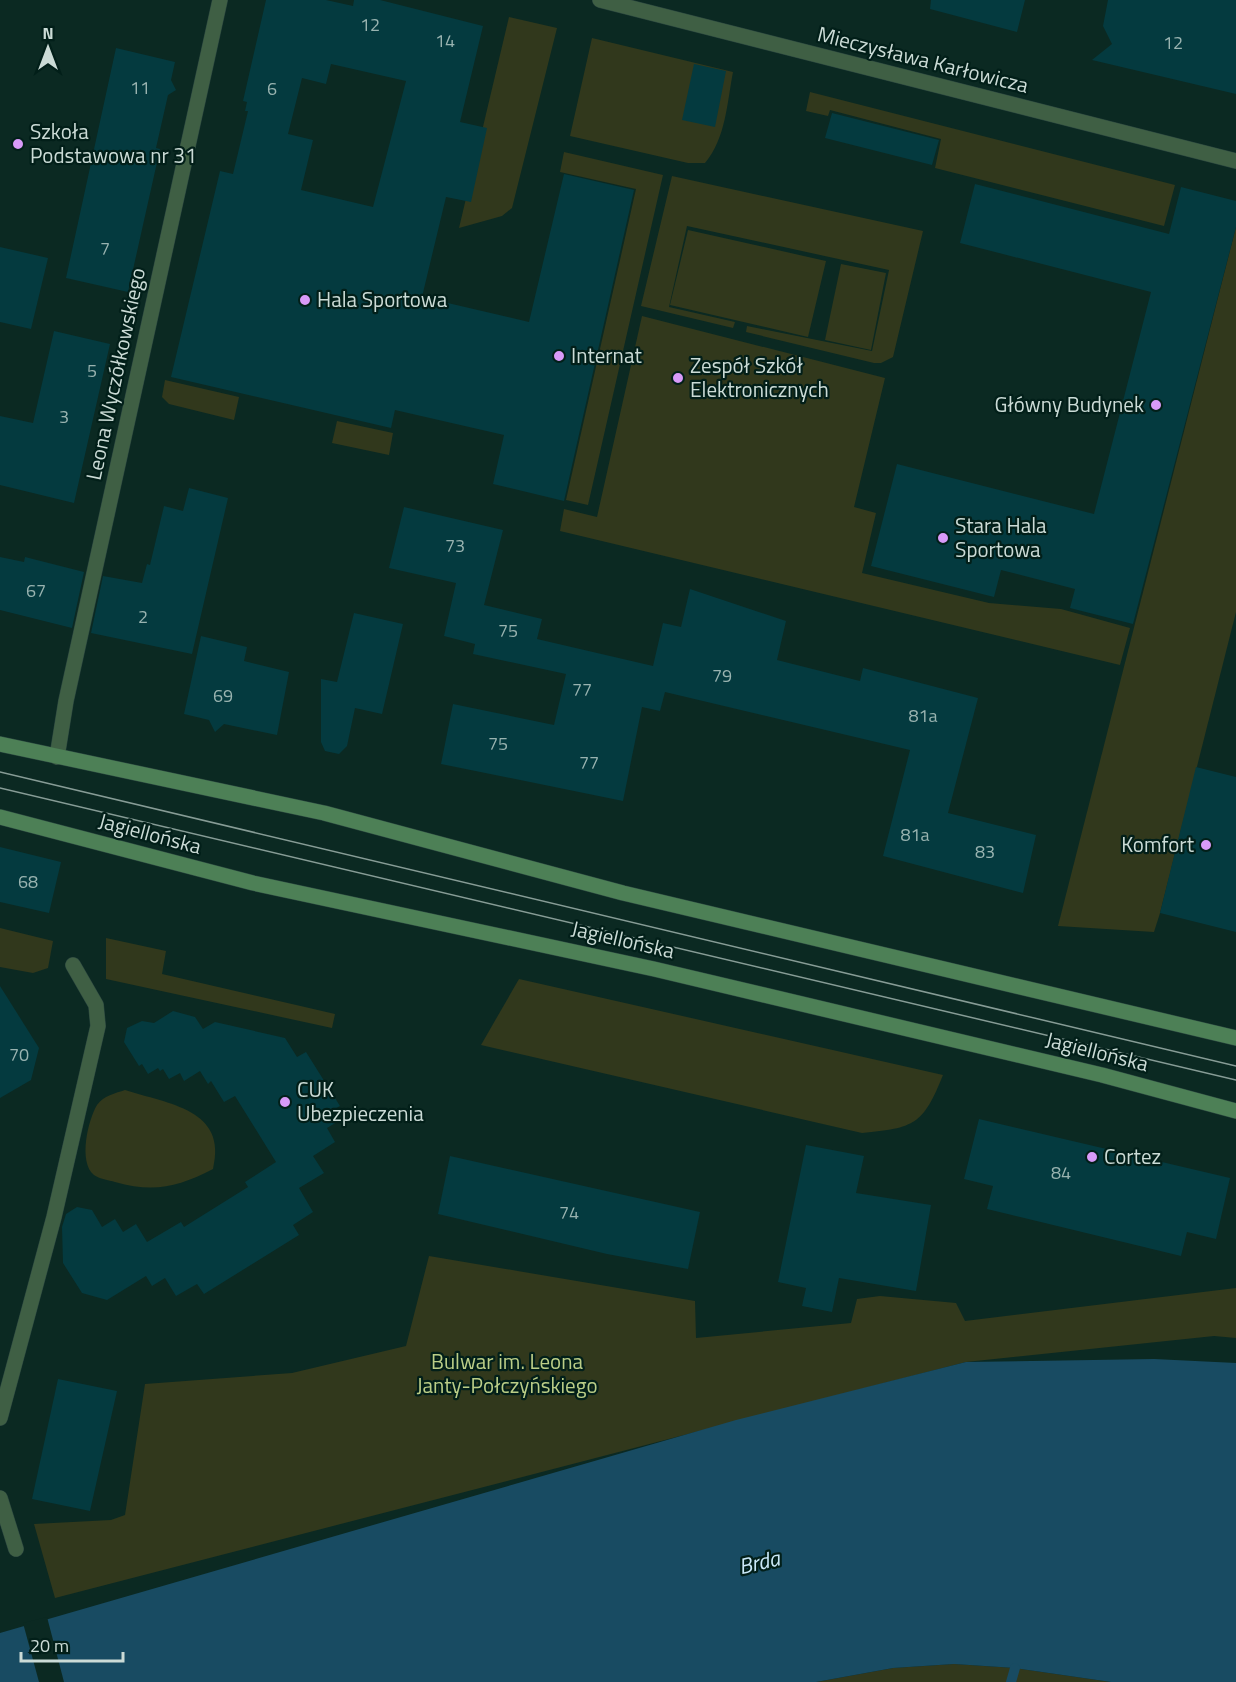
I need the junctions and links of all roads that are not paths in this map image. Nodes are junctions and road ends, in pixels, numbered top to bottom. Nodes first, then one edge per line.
1 (220, 0) edge
2 (600, 0) edge
3 (1236, 161) edge
4 (0, 744) edge
5 (57, 757) junction
6 (0, 817) edge
7 (73, 965) dead end
8 (1236, 1038) edge
9 (1236, 1111) edge
10 (0, 1418) edge
11 (0, 1498) edge
12 (16, 1549) dead end

1 - 5 street, Leona Wyczółkowskiego
2 - 3 street, Mieczysława Karłowicza
4 - 5 main road
5 - 8 main road
6 - 9 main road, Jagiellońska
7 - 10 street
11 - 12 street

